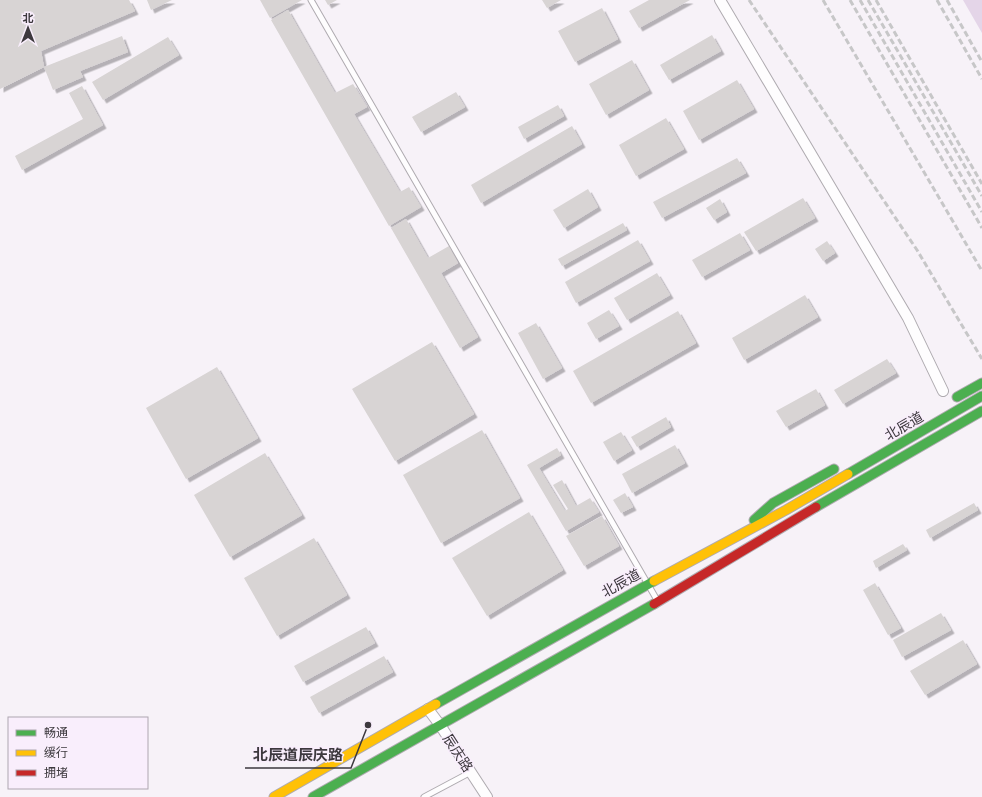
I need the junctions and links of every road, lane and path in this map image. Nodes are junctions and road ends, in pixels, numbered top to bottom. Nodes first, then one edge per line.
1 (311, 0) edge
2 (720, 0) edge
3 (982, 383) edge
4 (943, 392) dead end
5 (982, 396) edge
6 (948, 402) dead end
7 (982, 411) edge
8 (840, 465) dead end
9 (787, 534) dead end
10 (736, 536) junction
11 (744, 550) junction
12 (648, 584) junction
13 (658, 601) junction
14 (425, 711) junction
15 (437, 727) junction
16 (469, 773) junction
17 (274, 797) edge
18 (313, 797) edge
19 (424, 797) edge
20 (480, 797) edge
21 (487, 797) edge

1 - 12 lane
2 - 4 street
3 - 6 main road
5 - 10 main road, 北辰道
7 - 11 main road, 北辰道
8 - 10 main road
9 - 11 main road
10 - 12 main road, 北辰道
11 - 13 main road, 北辰道
12 - 13 lane
12 - 14 main road, 北辰道
13 - 15 main road, 北辰道
14 - 15 street, 辰庆路
14 - 17 main road, 北辰道
15 - 16 street, 辰庆路
15 - 18 main road, 北辰道
16 - 19 lane
16 - 20 street, 辰庆路
16 - 21 street, 辰庆路

